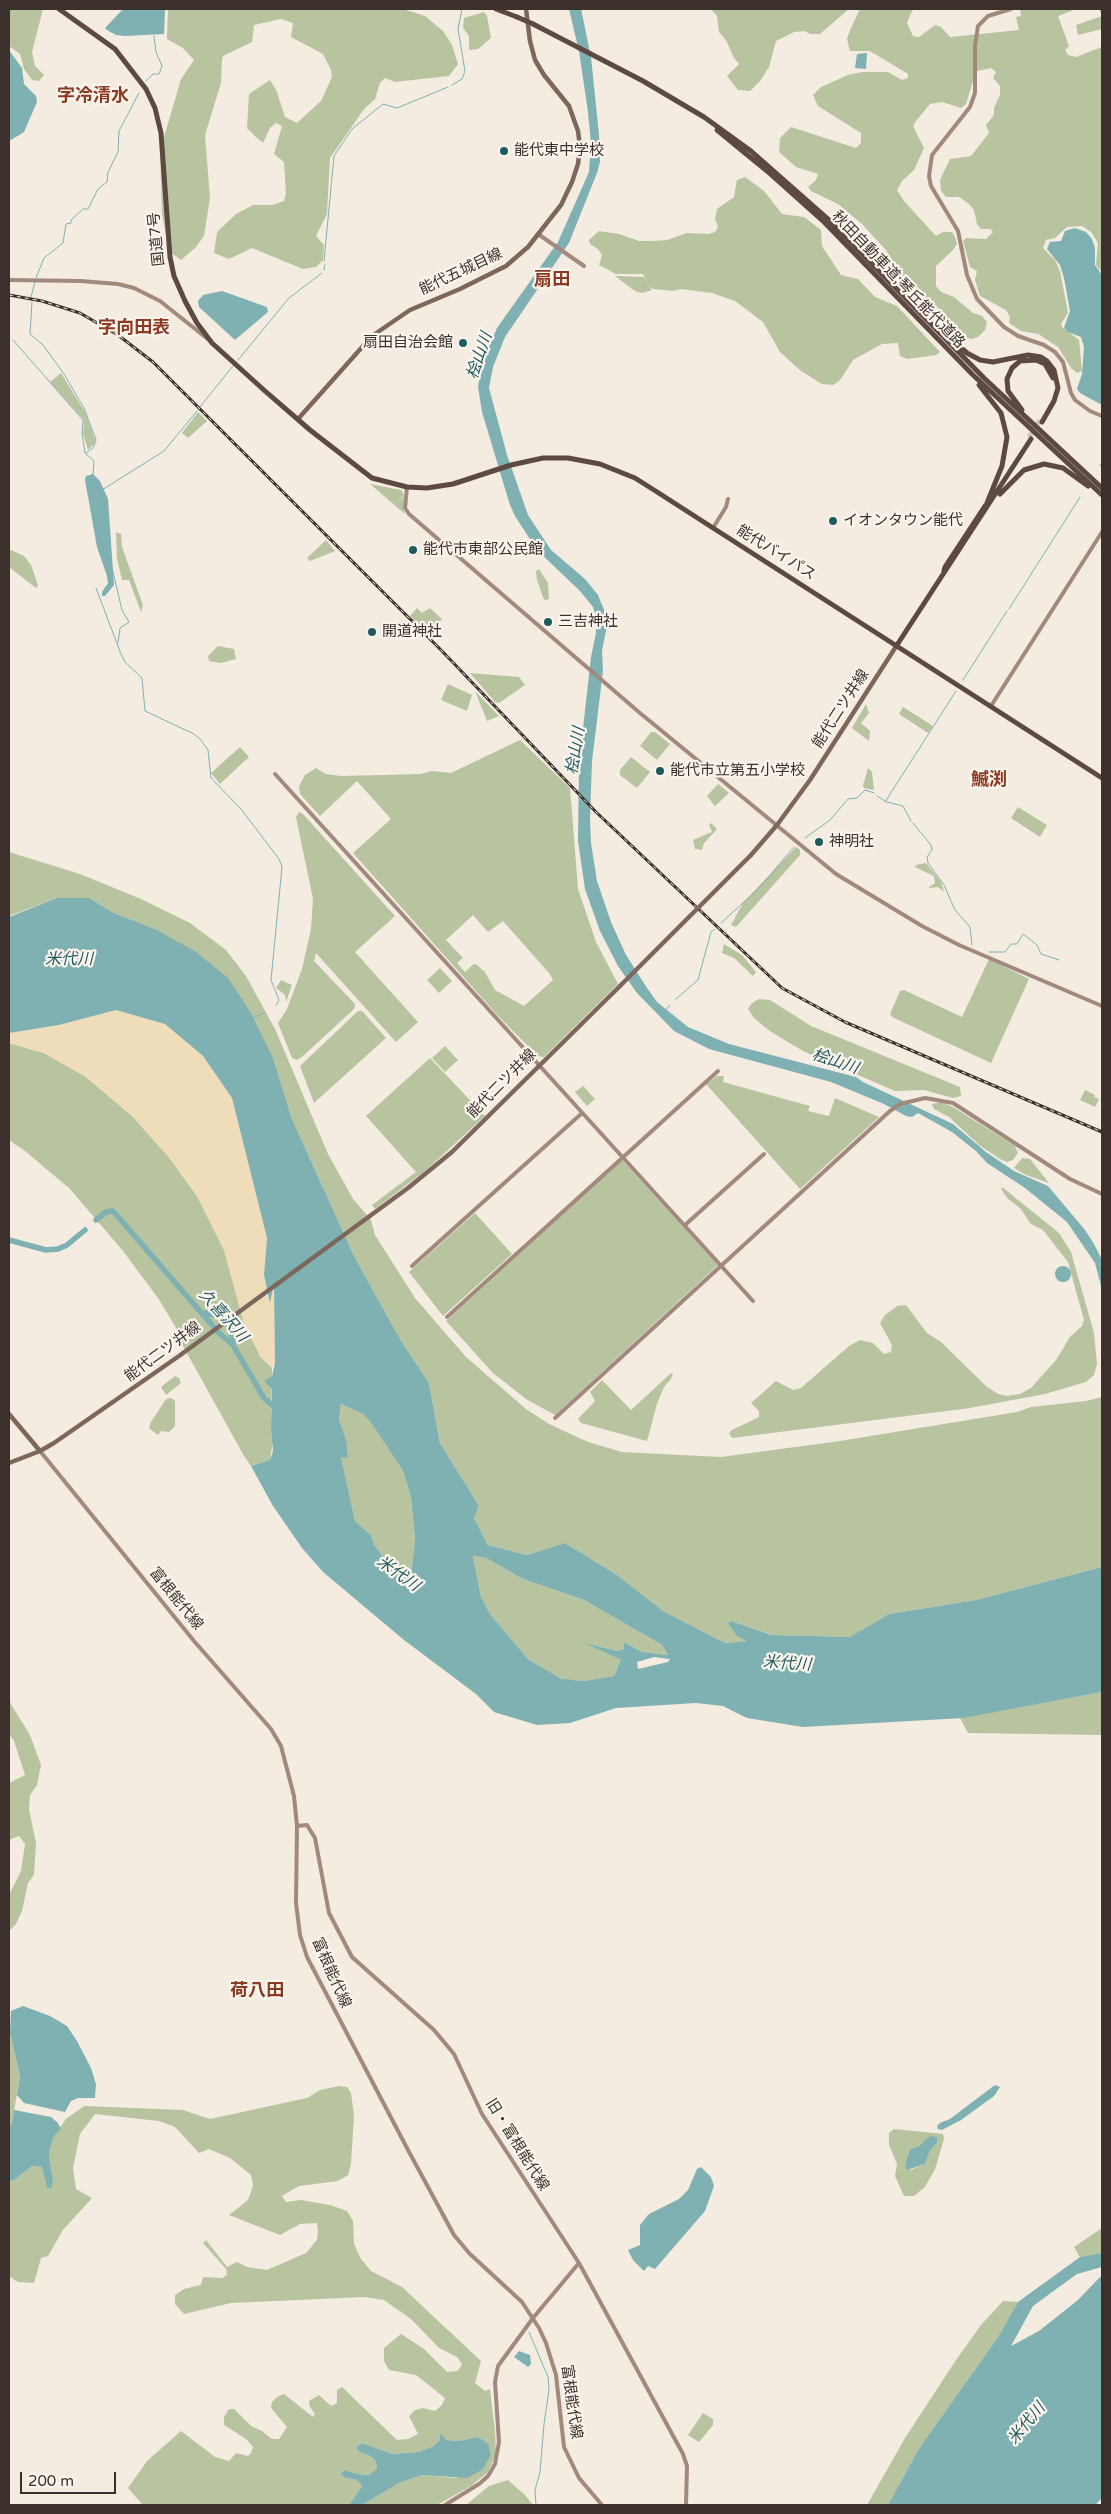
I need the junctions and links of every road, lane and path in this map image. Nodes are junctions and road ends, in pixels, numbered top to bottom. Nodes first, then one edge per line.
1 (59, 9) edge
2 (496, 9) edge
3 (526, 9) edge
4 (1011, 9) edge
5 (665, 95) junction
6 (538, 234) junction
7 (584, 266) dead end
8 (9, 280) edge
9 (899, 291) junction
10 (198, 324) junction
11 (192, 327) junction
12 (928, 330) junction
13 (212, 343) junction
14 (1102, 416) edge
15 (298, 420) junction
16 (1089, 476) junction
17 (407, 487) junction
18 (1102, 488) edge
19 (1102, 496) edge
20 (728, 499) dead end
21 (987, 503) junction
22 (979, 522) junction
23 (713, 528) junction
24 (1102, 532) edge
25 (944, 571) junction
26 (897, 645) junction
27 (991, 706) junction
28 (275, 774) dead end
29 (1102, 778) edge
30 (777, 825) junction
31 (1102, 1006) edge
32 (538, 1066) junction
33 (718, 1071) dead end
34 (581, 1114) junction
35 (764, 1154) dead end
36 (623, 1157) junction
37 (1102, 1194) edge
38 (685, 1225) junction
39 (412, 1266) dead end
40 (722, 1266) junction
41 (753, 1301) dead end
42 (447, 1317) dead end
43 (9, 1414) edge
44 (555, 1418) dead end
45 (40, 1451) junction
46 (9, 1463) edge
47 (298, 1826) junction
48 (578, 2263) junction
49 (533, 2318) junction
50 (445, 2505) edge
51 (602, 2505) edge
52 (686, 2505) edge

1 - 10 highway, 国道7号
2 - 5 highway, 秋田自動車道;琴丘能代道路, bridge
3 - 6 main road, 能代五城目線
4 - 14 street
5 - 9 highway, 秋田自動車道;琴丘能代道路
5 - 12 highway, 秋田自動車道;琴丘能代道路
6 - 7 street
6 - 15 main road, 能代五城目線
8 - 11 street
9 - 16 highway, 秋田自動車道;琴丘能代道路
9 - 16 highway
10 - 11 street
10 - 13 highway, 国道7号
11 - 13 street
12 - 19 highway, 秋田自動車道;琴丘能代道路
12 - 21 highway
13 - 15 highway, 国道7号
15 - 17 highway, 国道7号
16 - 18 highway, 秋田自動車道;琴丘能代道路
17 - 23 highway, 能代バイパス
17 - 30 street
19 - 22 highway
20 - 23 street
21 - 22 highway
21 - 25 highway
22 - 25 highway
23 - 26 highway, 能代バイパス
24 - 27 street
25 - 26 highway
26 - 27 highway, 能代バイパス
26 - 30 main road, 能代二ツ井線
27 - 29 highway, 能代バイパス
28 - 32 street
30 - 31 street
30 - 32 main road, 能代二ツ井線, bridge
32 - 34 street
32 - 45 main road, 能代二ツ井線
33 - 36 street
34 - 36 street
34 - 39 street
35 - 38 street
36 - 38 street
36 - 42 street
37 - 40 street
38 - 40 street
40 - 41 street
40 - 44 street
43 - 45 main road, 富根能代線
45 - 46 main road, 能代二ツ井線
45 - 47 street, 富根能代線
47 - 48 street, 旧・富根能代線
47 - 49 street, 富根能代線
48 - 49 street
48 - 52 street, 旧・富根能代線
49 - 50 street
49 - 51 street, 富根能代線

